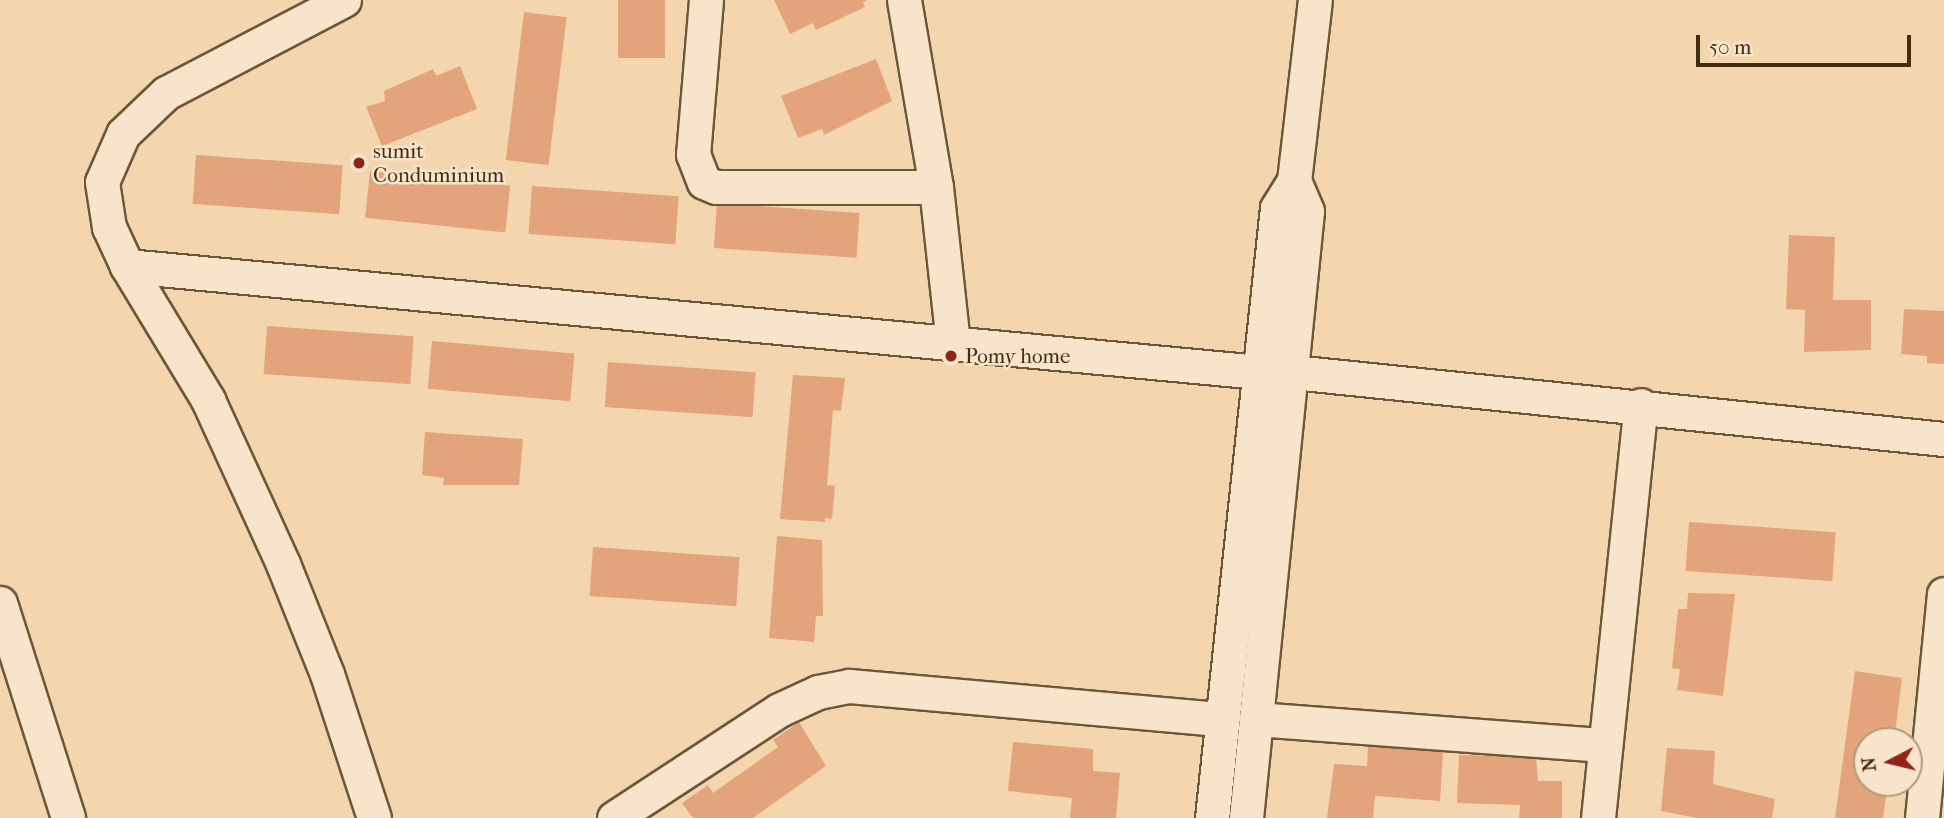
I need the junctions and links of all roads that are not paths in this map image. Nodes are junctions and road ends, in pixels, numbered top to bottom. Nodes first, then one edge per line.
1 (344, 0) edge
2 (706, 0) edge
3 (904, 0) edge
4 (1315, 0) edge
5 (936, 187) junction
6 (1293, 200) junction
7 (127, 266) junction
8 (953, 343) junction
9 (1258, 372) junction
10 (1293, 372) junction
11 (1641, 405) junction
12 (1944, 439) edge
13 (1944, 594) edge
14 (0, 603) edge
15 (1222, 719) junction
16 (1256, 719) junction
17 (1604, 745) junction
18 (68, 818) edge
19 (374, 818) edge
20 (614, 818) edge
21 (1212, 818) edge
22 (1245, 818) edge
23 (1598, 818) edge
24 (1922, 818) edge

1 - 7 street
2 - 5 street
3 - 5 street
4 - 6 street
5 - 8 street
6 - 9 street
6 - 10 street
7 - 8 street
7 - 19 street
8 - 9 street
9 - 15 street
10 - 11 street
10 - 16 street
11 - 12 street
11 - 17 street
13 - 24 street
14 - 18 street
15 - 20 street
15 - 21 street
16 - 17 street
16 - 22 street
17 - 23 street

